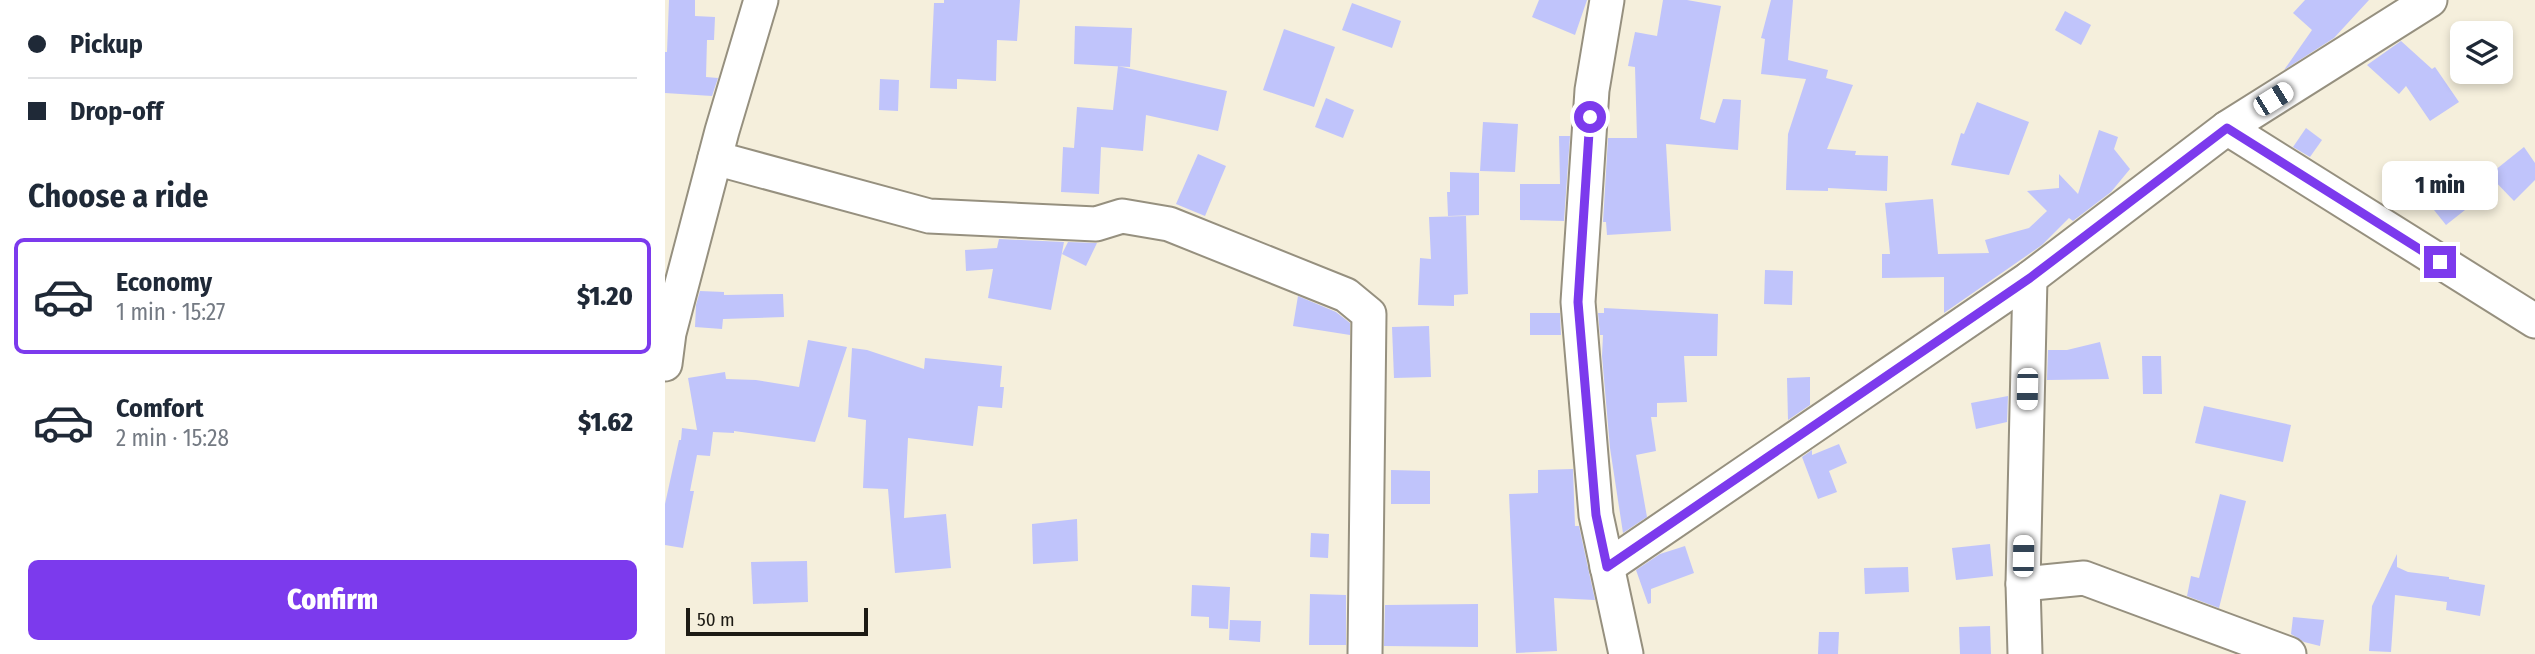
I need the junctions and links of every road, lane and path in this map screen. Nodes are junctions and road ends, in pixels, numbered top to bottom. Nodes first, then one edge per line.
1 (761, 0) edge
2 (1608, 0) edge
3 (2430, 0) edge
4 (2227, 128) junction
5 (715, 158) junction
6 (2030, 278) junction
7 (2535, 321) edge
8 (666, 343) edge
9 (1607, 567) junction
10 (2023, 584) junction
11 (1365, 654) edge
12 (1626, 654) edge
13 (2025, 654) edge
14 (2289, 654) edge

1 - 5 street
2 - 9 street
3 - 4 street
4 - 6 street
4 - 7 street
5 - 8 street
5 - 11 street
6 - 9 street
6 - 10 street
9 - 12 street
10 - 13 street
10 - 14 street

